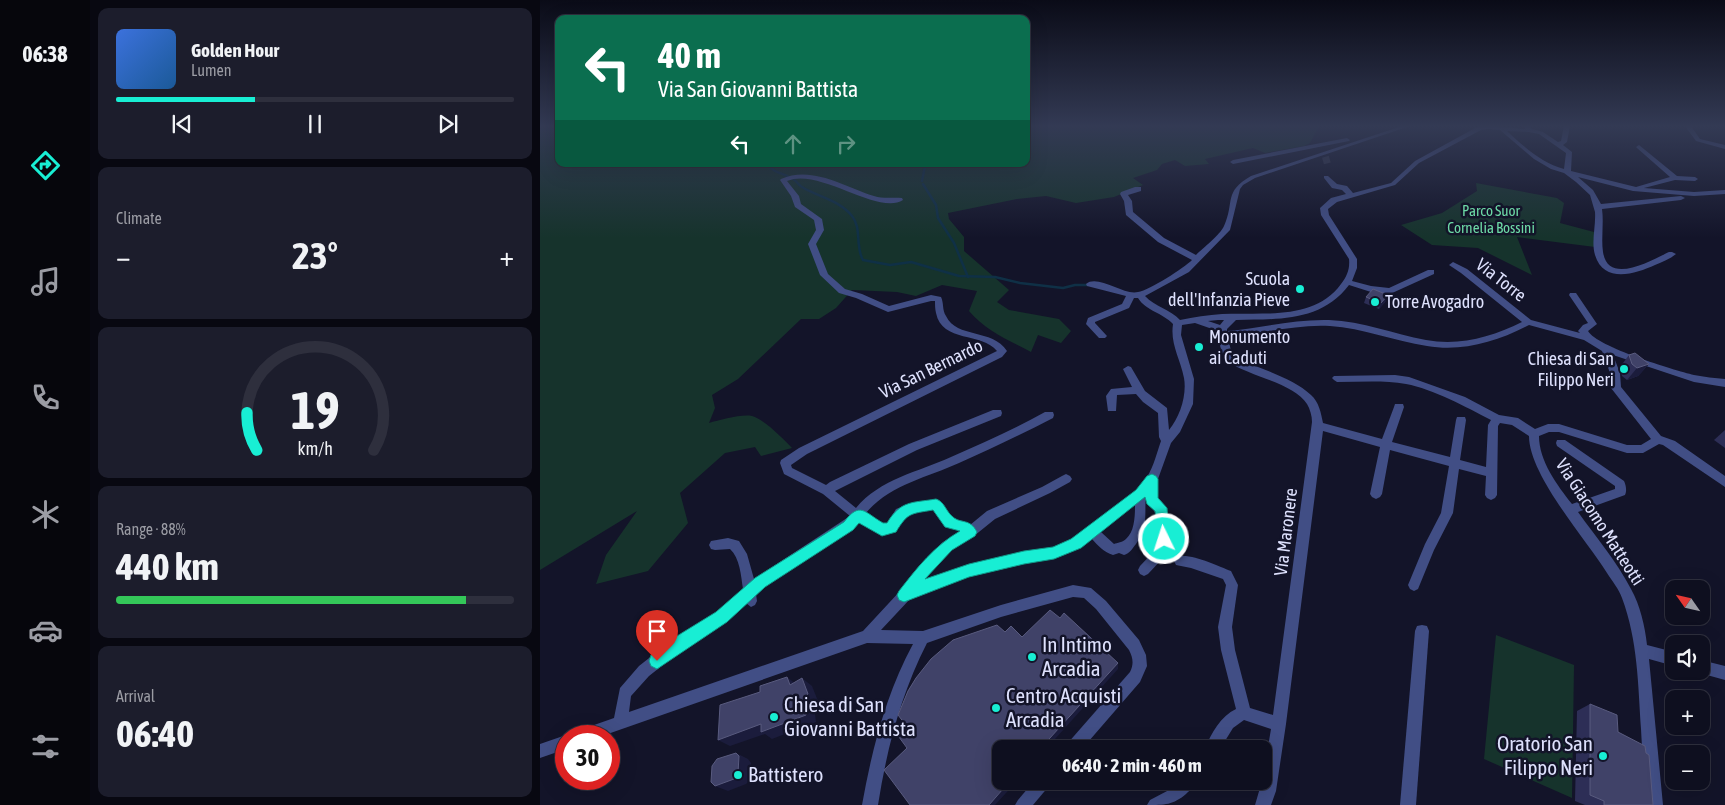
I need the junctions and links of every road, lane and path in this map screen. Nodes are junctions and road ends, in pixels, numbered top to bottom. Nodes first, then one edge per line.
1 (1296, 164) edge
2 (1318, 164) tunnel mouth
3 (1415, 164) edge
4 (1545, 164) edge
5 (1569, 164) edge
6 (1660, 164) edge
7 (1315, 165) dead end
8 (1567, 172) junction
9 (1326, 177) dead end
10 (1675, 178) junction
11 (1695, 179) dead end
12 (1633, 189) junction
13 (1138, 190) dead end
14 (1725, 192) edge
15 (1704, 194) junction
16 (1351, 195) junction
17 (899, 200) dead end
18 (1596, 208) junction
19 (1672, 254) dead end
20 (1197, 260) junction
21 (1453, 265) dead end
22 (1431, 272) dead end
23 (1347, 282) junction
24 (1090, 284) dead end
25 (1135, 295) junction
26 (1573, 295) dead end
27 (1248, 316) junction
28 (1234, 317) junction
29 (1196, 320) junction
30 (1528, 322) junction
31 (1178, 323) junction
32 (1222, 332) junction
33 (1254, 332) junction
34 (1102, 336) dead end
35 (1587, 338) junction
36 (1607, 352) junction
37 (1128, 369) dead end
38 (1337, 378) dead end
39 (1722, 384) edge
40 (1139, 390) junction
41 (1399, 407) dead end
42 (1112, 408) dead end
43 (997, 413) dead end
44 (1049, 415) dead end
45 (1497, 419) junction
46 (1461, 420) dead end
47 (1318, 426) junction
48 (1534, 434) junction
49 (1658, 440) junction
50 (1166, 441) junction
51 (1561, 443) dead end
52 (1386, 444) junction
53 (1455, 463) junction
54 (1491, 473) junction
55 (1066, 479) dead end
56 (1152, 479) junction
57 (1725, 482) edge
58 (827, 491) junction
59 (1140, 494) junction
60 (1376, 494) dead end
61 (1491, 495) dead end
62 (1570, 510) junction
63 (857, 515) junction
64 (1092, 531) junction
65 (970, 532) junction
66 (715, 545) dead end
67 (1180, 561) dead end
68 (1144, 570) dead end
69 (1414, 585) dead end
70 (904, 595) junction
71 (750, 597) junction
72 (1422, 631) dead end
73 (867, 636) junction
74 (923, 638) junction
75 (1642, 650) junction
76 (1665, 656) edge
77 (1710, 669) edge
78 (1725, 673) edge
79 (1244, 713) junction
80 (620, 724) junction
81 (1279, 724) junction
82 (617, 725) edge
83 (1080, 740) edge
84 (1217, 740) edge
85 (555, 746) edge
86 (540, 751) edge
87 (1036, 790) edge
88 (1179, 790) edge
89 (870, 805) edge
90 (1023, 805) edge
91 (1155, 805) edge
92 (1263, 805) edge
93 (1408, 805) edge
94 (1655, 805) edge

1 - 20 street
2 - 7 street
3 - 16 street
4 - 8 street
5 - 8 street
6 - 10 street
8 - 12 street
8 - 18 street
9 - 16 street
10 - 11 street
10 - 12 street
12 - 15 street
13 - 20 street
14 - 15 street
15 - 18 street
16 - 23 street
17 - 58 street, Via San Bernardo
18 - 19 street
20 - 25 street
21 - 30 street, Via Torre
22 - 23 street
23 - 27 street
24 - 25 street
25 - 31 street
25 - 34 street
26 - 35 street
27 - 28 street
27 - 33 street
28 - 29 street
28 - 32 street
29 - 31 street
29 - 32 street
30 - 33 street
30 - 35 street
31 - 50 street
32 - 33 street
32 - 47 street, Via Maronere
35 - 36 street
36 - 39 street
36 - 49 street
37 - 40 street
38 - 45 street
40 - 42 street
40 - 50 street
41 - 52 street
43 - 58 street
44 - 63 street
45 - 48 street
45 - 54 street
46 - 53 street
47 - 52 street
47 - 81 street, Via Maronere
48 - 49 street, Via Giacomo Matteotti
48 - 62 street, Via Giacomo Matteotti
49 - 57 street
50 - 56 street
51 - 62 street
52 - 53 street
52 - 60 street
53 - 54 street
53 - 69 street
54 - 61 street
55 - 65 street
56 - 59 street
56 - 68 street
58 - 63 street, Via San Bernardo
59 - 64 street
59 - 64 street
62 - 75 street, Via Giacomo Matteotti
63 - 65 street, Via San Bernardo
63 - 71 street
64 - 70 street
65 - 70 street
66 - 71 street
67 - 79 street
70 - 73 street
71 - 80 street
72 - 93 street
73 - 74 street
73 - 80 street
74 - 83 street
74 - 89 street
75 - 76 street
75 - 94 street, Via Giacomo Matteotti
77 - 78 street
79 - 81 street
79 - 84 street
80 - 82 street
81 - 92 street, Via Maronere
85 - 86 street
87 - 90 street
88 - 91 street

